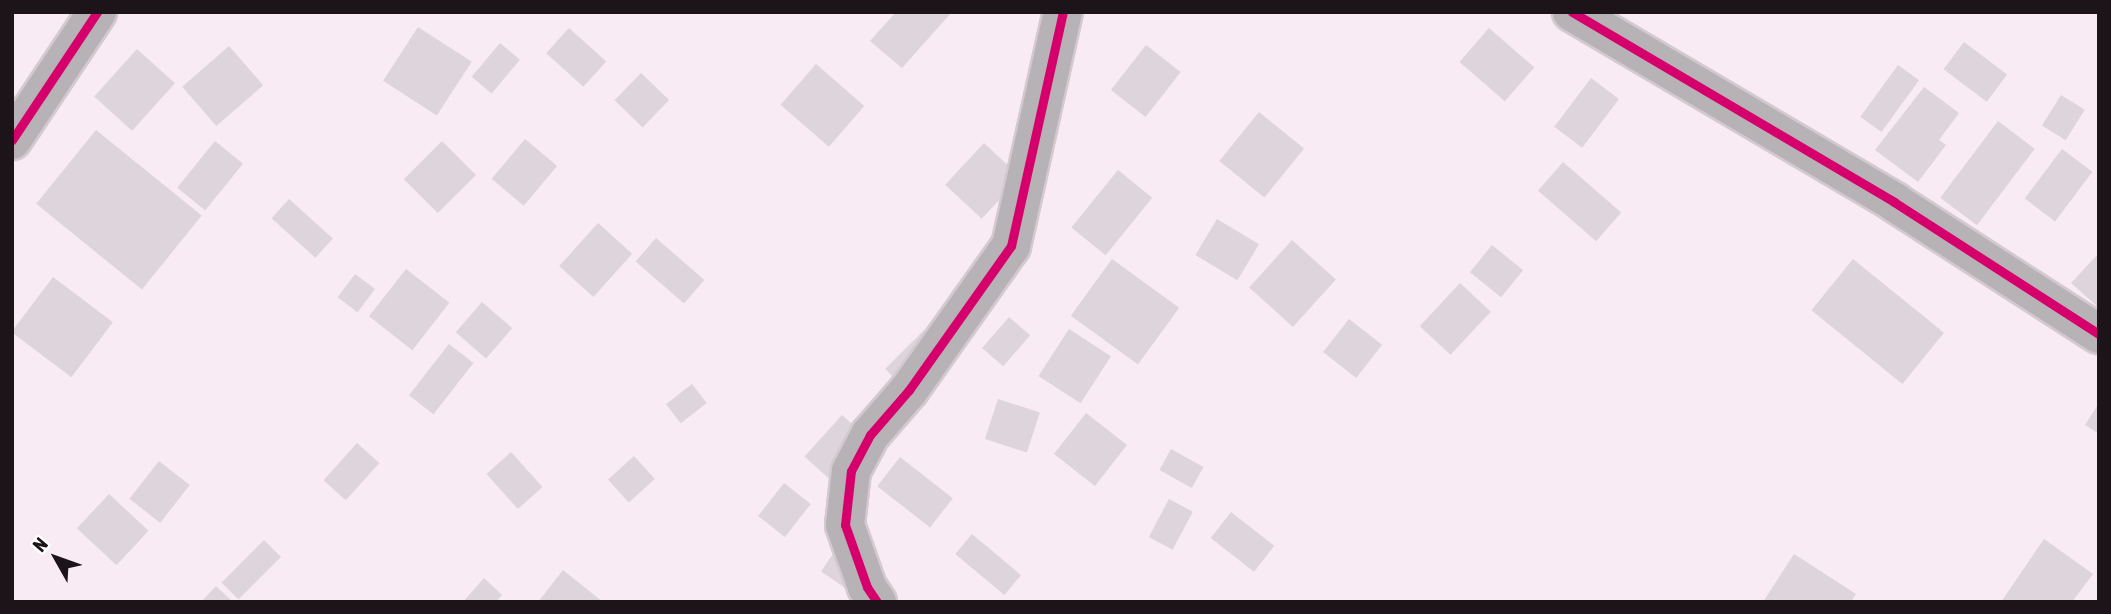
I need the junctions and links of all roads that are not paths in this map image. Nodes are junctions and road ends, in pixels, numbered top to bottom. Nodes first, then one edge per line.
1 (97, 12) edge
2 (1063, 12) edge
3 (1572, 12) edge
4 (12, 140) edge
5 (2099, 334) edge
6 (877, 602) edge

1 - 4 street
2 - 6 street
3 - 5 street

